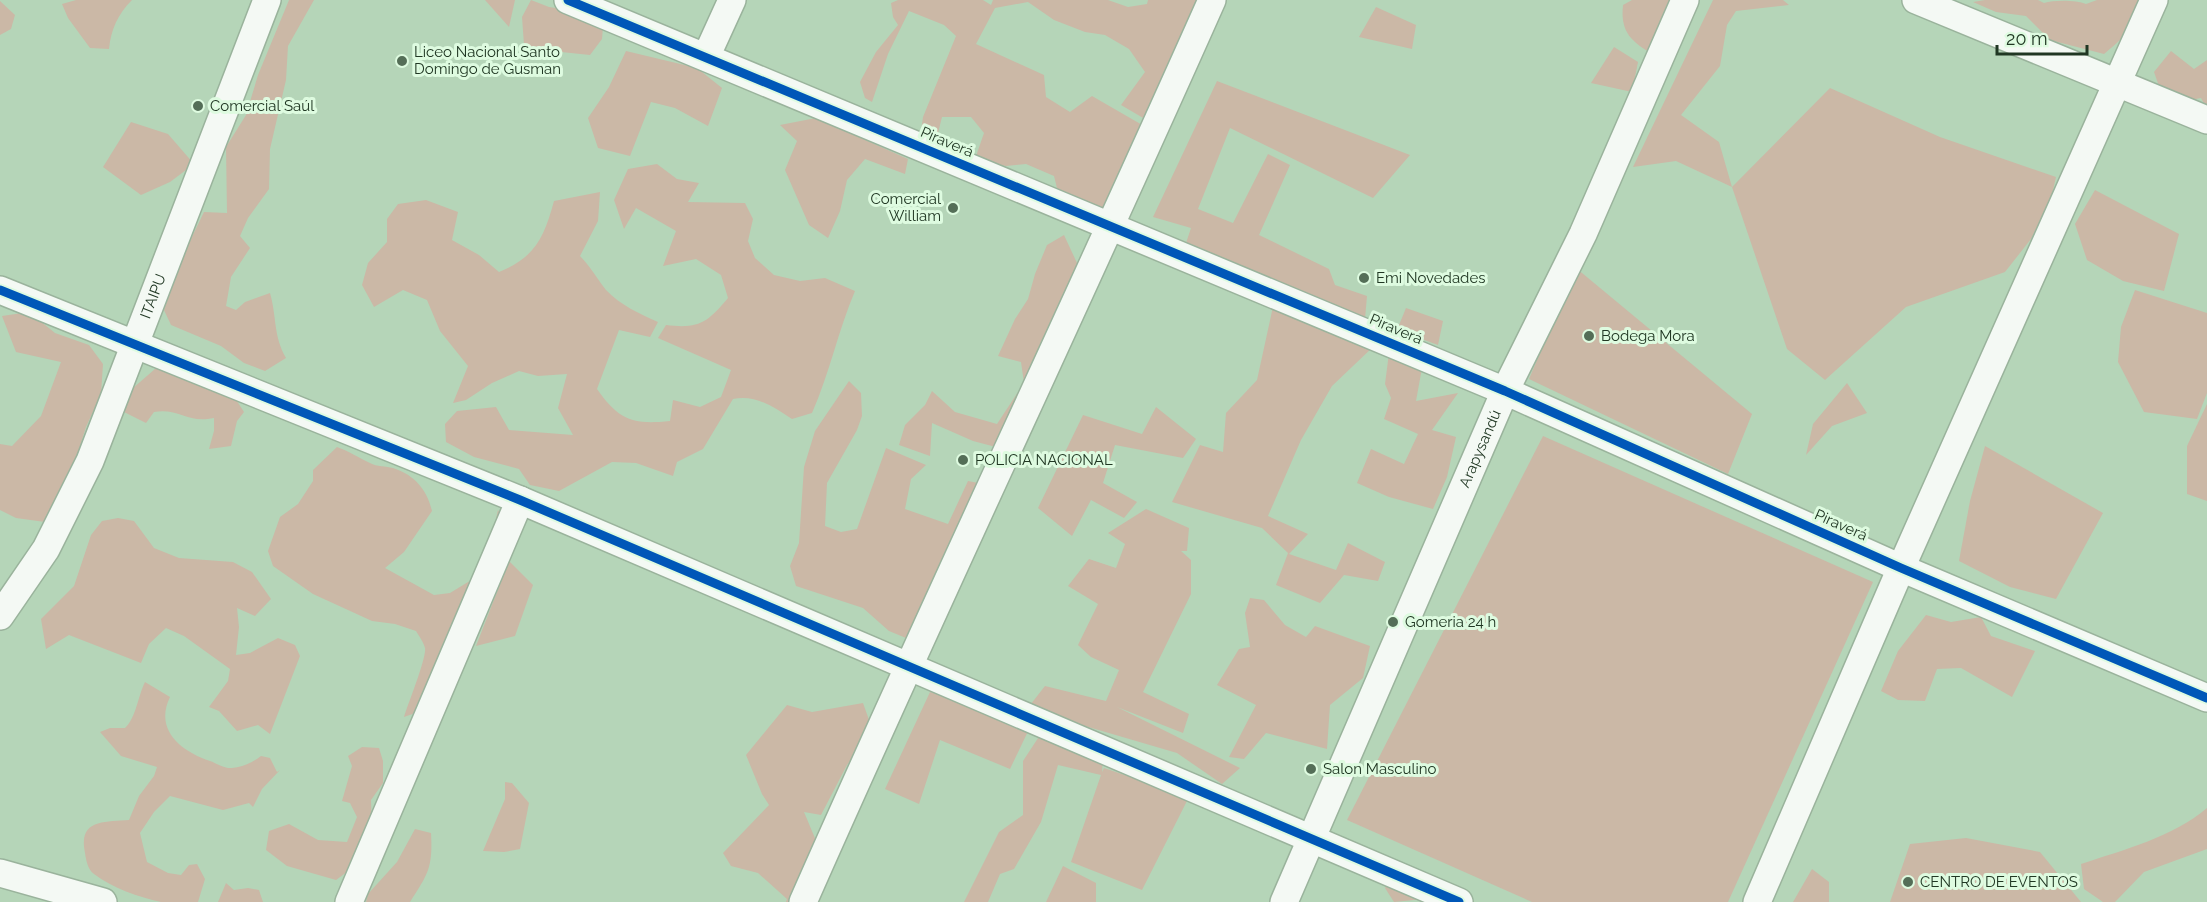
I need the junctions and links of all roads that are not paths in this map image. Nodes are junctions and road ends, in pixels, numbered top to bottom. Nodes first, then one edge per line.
1 (267, 0) edge
2 (568, 0) edge
3 (732, 0) edge
4 (1212, 0) edge
5 (1685, 0) edge
6 (1916, 0) edge
7 (2154, 0) edge
8 (706, 57) junction
9 (2119, 84) junction
10 (2207, 120) edge
11 (1112, 227) junction
12 (0, 290) edge
13 (133, 346) junction
14 (1505, 391) junction
15 (520, 500) junction
16 (1901, 568) junction
17 (0, 616) edge
18 (907, 666) junction
19 (2207, 698) edge
20 (1311, 838) junction
21 (0, 873) edge
22 (103, 902) edge
23 (349, 902) edge
24 (803, 902) edge
25 (1284, 902) edge
26 (1460, 902) edge
27 (1757, 902) edge

1 - 13 street, ITAIPU
2 - 8 street, Piraverá
3 - 8 street
4 - 11 street
5 - 14 street, Arapysandú
6 - 9 street
7 - 9 street
8 - 11 street, Piraverá
9 - 10 street
9 - 16 street
11 - 14 street, Piraverá
11 - 18 street
12 - 13 street
13 - 15 street
13 - 17 street, ITAIPU
14 - 16 street, Piraverá
14 - 20 street, Arapysandú
15 - 18 street
15 - 23 street
16 - 19 street, Piraverá
16 - 27 street
18 - 20 street
18 - 24 street
20 - 25 street, Arapysandú
20 - 26 street
21 - 22 street

